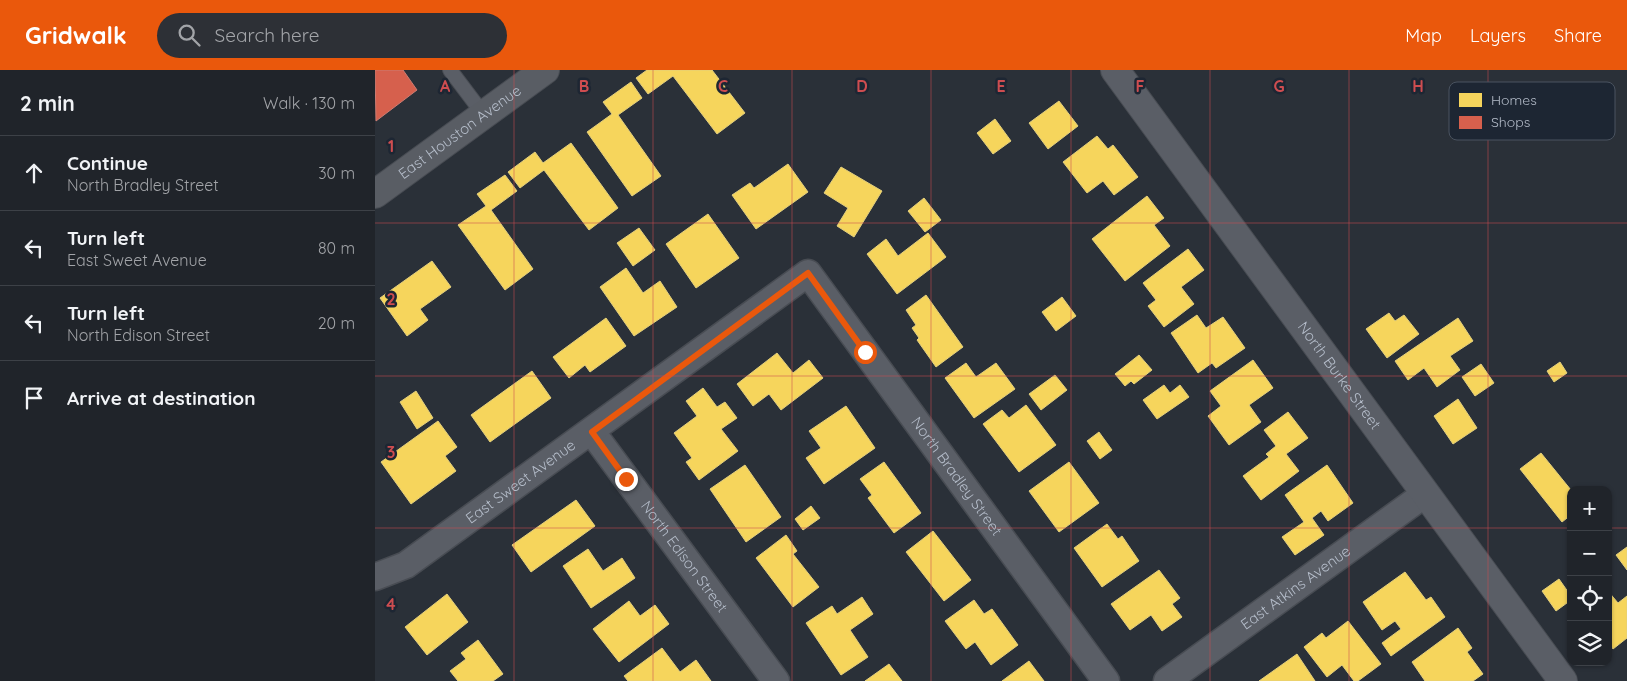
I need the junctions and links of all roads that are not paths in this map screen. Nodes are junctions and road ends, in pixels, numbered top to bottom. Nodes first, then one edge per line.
1 (451, 70) edge
2 (545, 70) edge
3 (1115, 70) edge
4 (484, 114) junction
5 (375, 194) edge
6 (808, 273) joint
7 (592, 432) junction
8 (1425, 494) junction
9 (375, 577) edge
10 (776, 681) edge
11 (1107, 681) edge
12 (1167, 681) edge
13 (1563, 681) edge

1 - 4 lane
2 - 4 main road, East Houston Avenue
3 - 8 street, North Burke Street
4 - 5 main road, East Houston Avenue
6 - 7 street, East Sweet Avenue
6 - 11 street, North Bradley Street
7 - 9 street, East Sweet Avenue
7 - 10 street, North Edison Street
8 - 12 street, East Atkins Avenue
8 - 13 street, North Burke Street

